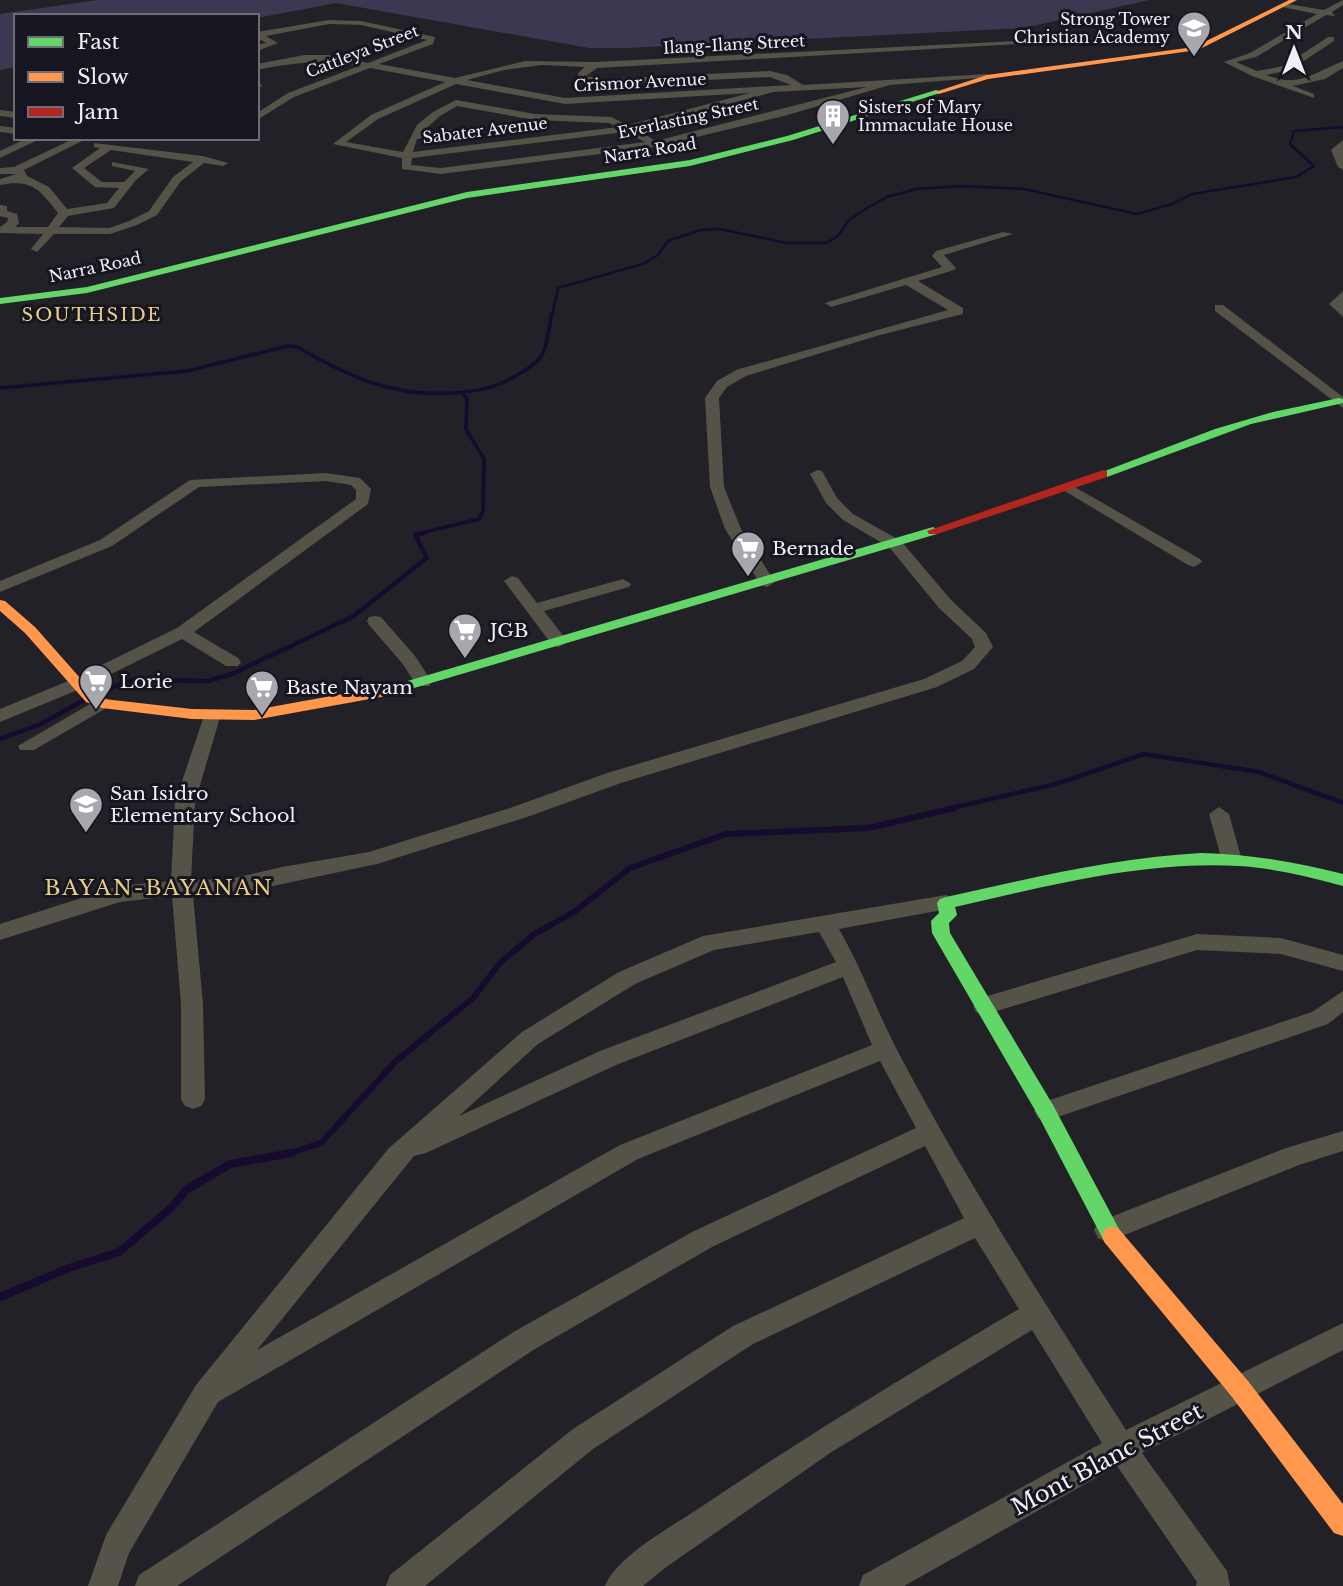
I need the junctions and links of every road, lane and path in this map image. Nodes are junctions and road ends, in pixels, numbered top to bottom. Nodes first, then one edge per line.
1 (1289, 2) edge
2 (1343, 2) edge
3 (340, 11) dead end
4 (1325, 12) junction
5 (1343, 16) edge
6 (270, 22) dead end
7 (259, 24) edge
8 (376, 26) junction
9 (1297, 32) junction
10 (1308, 34) dead end
11 (259, 35) edge
12 (259, 36) edge
13 (1320, 37) dead end
14 (1331, 39) junction
15 (1343, 42) edge
16 (1016, 44) dead end
17 (259, 47) edge
18 (902, 50) junction
19 (553, 55) dead end
20 (910, 58) dead end
21 (543, 62) junction
22 (1343, 64) edge
23 (595, 65) junction
24 (371, 66) junction
25 (918, 66) dead end
26 (259, 67) edge
27 (1255, 74) junction
28 (707, 77) junction
29 (987, 77) junction
30 (456, 82) junction
31 (934, 82) junction
32 (886, 84) junction
33 (1283, 85) junction
34 (802, 88) junction
35 (769, 91) junction
36 (714, 94) junction
37 (1311, 96) dead end
38 (259, 115) edge
39 (472, 121) dead end
40 (482, 128) junction
41 (629, 128) junction
42 (414, 137) junction
43 (33, 140) edge
44 (80, 140) edge
45 (1343, 143) edge
46 (655, 144) junction
47 (496, 145) junction
48 (0, 155) edge
49 (406, 156) junction
50 (203, 159) junction
51 (223, 163) dead end
52 (116, 164) dead end
53 (1343, 167) edge
54 (0, 171) edge
55 (18, 174) junction
56 (0, 182) edge
57 (127, 185) junction
58 (1, 210) edge
59 (64, 213) junction
60 (4, 230) edge
61 (54, 230) junction
62 (1007, 234) dead end
63 (37, 248) dead end
64 (906, 280) junction
65 (1343, 295) edge
66 (0, 301) edge
67 (831, 303) dead end
68 (1219, 308) dead end
69 (1343, 313) edge
70 (1341, 403) edge
71 (817, 474) dead end
72 (1068, 487) junction
73 (895, 544) junction
74 (1194, 562) dead end
75 (512, 580) dead end
76 (767, 583) junction
77 (624, 584) dead end
78 (0, 587) edge
79 (0, 604) edge
80 (534, 609) junction
81 (375, 621) dead end
82 (183, 632) junction
83 (559, 642) junction
84 (232, 662) dead end
85 (423, 682) junction
86 (90, 695) junction
87 (212, 714) junction
88 (0, 716) edge
89 (27, 746) dead end
90 (1219, 814) dead end
91 (1231, 857) junction
92 (1343, 880) edge
93 (181, 888) junction
94 (946, 903) junction
95 (825, 923) junction
96 (0, 932) edge
97 (1343, 962) edge
98 (849, 966) junction
99 (1343, 1000) edge
100 (984, 1006) junction
101 (885, 1049) junction
102 (193, 1100) dead end
103 (1046, 1111) junction
104 (931, 1132) junction
105 (1343, 1141) edge
106 (398, 1154) junction
107 (980, 1223) junction
108 (1107, 1230) junction
109 (1036, 1313) junction
110 (1343, 1336) edge
111 (1240, 1390) junction
112 (206, 1395) junction
113 (1121, 1448) junction
114 (1343, 1524) edge
115 (103, 1586) edge
116 (150, 1586) edge
117 (401, 1586) edge
118 (620, 1586) edge
119 (874, 1586) edge
120 (1212, 1586) edge

1 - 4 street
1 - 29 street, Narra Road
2 - 4 street
3 - 8 street
4 - 5 street
4 - 9 street
6 - 7 street
8 - 11 street, Cattleya Street
8 - 24 street, Cattleya Street
9 - 10 street
9 - 27 street
12 - 17 street
13 - 14 street
14 - 15 street
14 - 27 street
16 - 18 street, Ilang-Ilang Street
18 - 20 street
18 - 23 street, Ilang-Ilang Street
19 - 21 street
21 - 23 street, Ilang-Ilang Street
21 - 30 street, Ilang-Ilang Street
22 - 33 street
23 - 28 street
24 - 26 street, Crismor Avenue
24 - 30 street, Crismor Avenue
24 - 38 street, Cattleya Street
25 - 31 street
27 - 33 street
28 - 34 street
28 - 36 street
29 - 31 street, Crismor Avenue
29 - 66 street, Narra Road
30 - 36 street, Crismor Avenue
30 - 49 street, Sabater Avenue
31 - 32 street, Crismor Avenue
32 - 34 street, Crismor Avenue
32 - 46 street, Everlasting Street
33 - 37 street
34 - 35 street, Crismor Avenue
35 - 36 street, Crismor Avenue
35 - 41 street, Sabater Avenue
39 - 40 street
40 - 42 street
40 - 47 street
41 - 42 street
41 - 46 street
41 - 47 street, Sabater Avenue
42 - 49 street
43 - 48 street
44 - 55 street
45 - 53 street
46 - 49 street, Everlasting Street
47 - 49 street, Sabater Avenue
50 - 51 street
50 - 57 street
50 - 61 street
52 - 57 street
54 - 55 street
55 - 56 street
55 - 59 street
57 - 59 street
58 - 60 street
59 - 61 street
60 - 61 street
61 - 63 street
62 - 64 street
64 - 67 street
64 - 76 street
65 - 69 street
68 - 70 street
70 - 72 street
71 - 73 street
72 - 73 street
72 - 74 street
73 - 76 street
73 - 93 street
75 - 80 street
76 - 83 street
77 - 80 street
78 - 82 street
79 - 86 street
80 - 83 street
81 - 85 street
82 - 84 street
82 - 86 street
83 - 85 street
85 - 87 street
86 - 87 street
86 - 88 street
86 - 89 street
87 - 93 street
90 - 91 street
91 - 92 street
91 - 94 street
93 - 96 street
93 - 102 street
94 - 95 street
94 - 100 street
95 - 98 street
95 - 106 street
97 - 100 street
98 - 101 street
98 - 106 street
99 - 103 street
100 - 103 street
101 - 104 street
101 - 112 street
103 - 108 street
104 - 107 street
104 - 116 street
105 - 108 street
106 - 112 street
107 - 109 street
107 - 117 street
108 - 111 street
109 - 113 street
109 - 118 street
110 - 111 street, Mont Blanc Street
111 - 113 street, Mont Blanc Street
111 - 114 street
112 - 115 street
113 - 119 street, Mont Blanc Street
113 - 120 street

